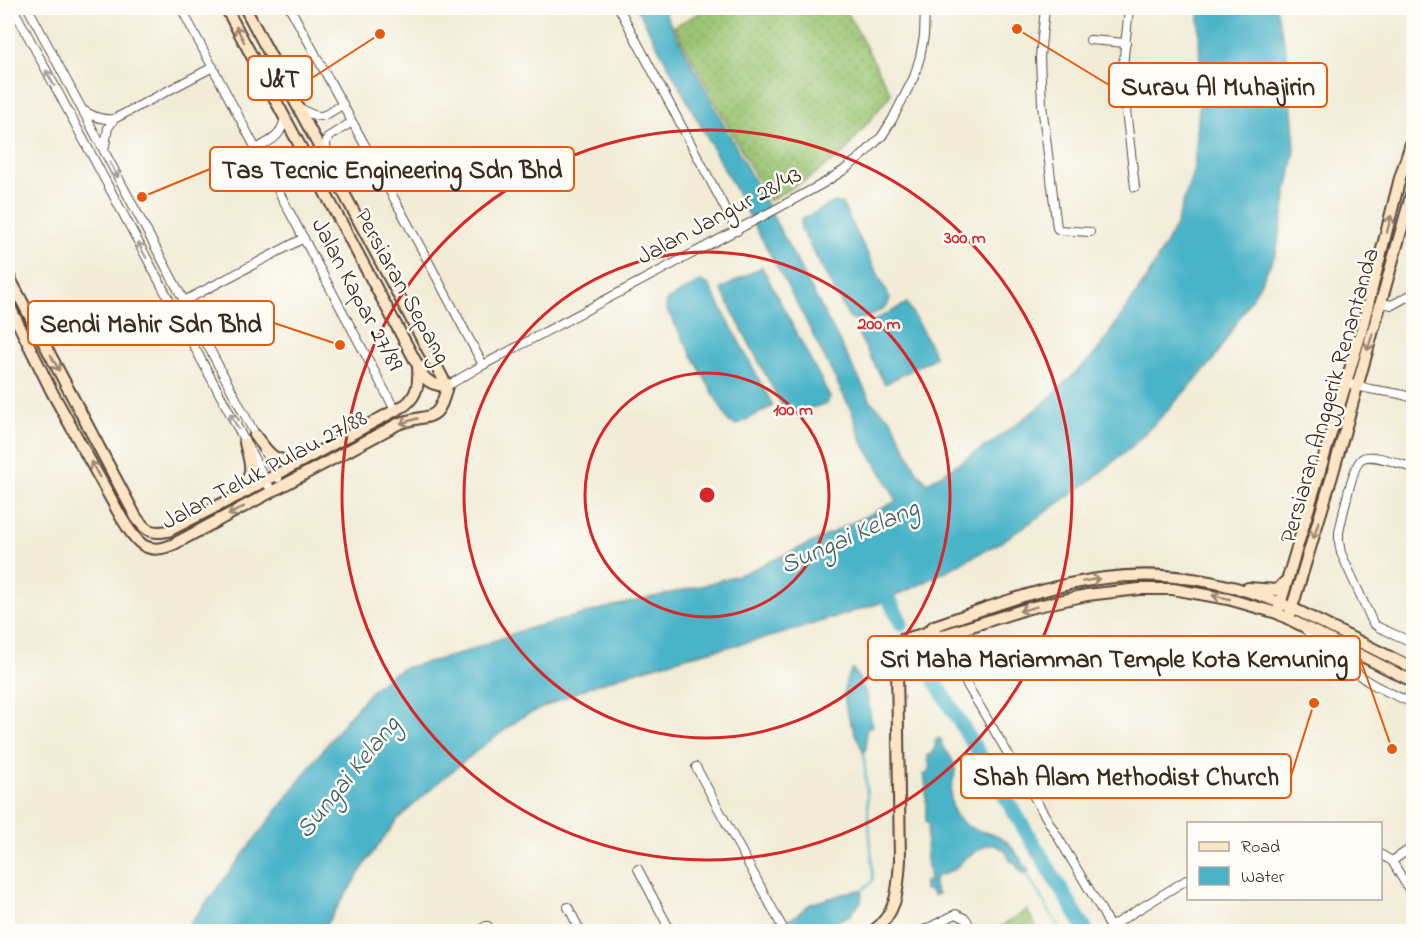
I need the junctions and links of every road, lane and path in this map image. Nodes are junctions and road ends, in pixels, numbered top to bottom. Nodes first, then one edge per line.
1 (13, 8) edge
2 (28, 8) edge
3 (181, 8) edge
4 (226, 8) edge
5 (245, 8) edge
6 (290, 8) edge
7 (619, 8) edge
8 (925, 8) edge
9 (1045, 8) edge
10 (1129, 8) edge
11 (1090, 40) dead end
12 (1125, 43) junction
13 (213, 67) junction
14 (343, 104) junction
15 (298, 108) junction
16 (82, 110) junction
17 (285, 118) junction
18 (114, 119) junction
19 (352, 122) junction
20 (1413, 134) edge
21 (1411, 146) edge
22 (256, 149) junction
23 (104, 151) junction
24 (306, 158) junction
25 (327, 162) junction
26 (265, 165) junction
27 (1413, 185) edge
28 (1135, 187) dead end
29 (737, 231) junction
30 (1090, 232) dead end
31 (304, 238) junction
32 (8, 275) edge
33 (395, 290) junction
34 (1413, 293) edge
35 (381, 297) junction
36 (184, 301) junction
37 (8, 303) edge
38 (1381, 303) junction
39 (483, 365) junction
40 (418, 366) junction
41 (1351, 384) junction
42 (447, 386) junction
43 (1413, 396) edge
44 (395, 410) junction
45 (255, 435) junction
46 (245, 443) junction
47 (300, 462) junction
48 (1413, 468) edge
49 (276, 475) junction
50 (266, 481) junction
51 (282, 486) junction
52 (272, 492) junction
53 (239, 495) junction
54 (1289, 576) junction
55 (1300, 581) junction
56 (1233, 587) junction
57 (1284, 611) junction
58 (1316, 620) junction
59 (1305, 628) junction
60 (932, 632) junction
61 (1413, 644) edge
62 (1413, 669) edge
63 (1413, 682) edge
64 (1413, 704) edge
65 (696, 767) dead end
66 (1413, 846) edge
67 (1382, 855) edge
68 (1392, 861) junction
69 (638, 869) dead end
70 (1187, 880) edge
71 (1413, 898) edge
72 (568, 907) dead end
73 (1111, 929) edge
74 (476, 932) edge
75 (492, 932) edge
76 (581, 932) edge
77 (671, 932) edge
78 (785, 932) edge
79 (872, 932) edge
80 (920, 932) edge
81 (973, 932) edge

46 -> 1 street
2 - 16 street
3 - 13 street, Jalan Kapar 27/89
17 -> 4 main road, Persiaran Sepang
5 - 15 main road, Persiaran Sepang
6 - 14 street
7 - 29 street
8 - 29 street, Jalan Jangur 28/43
9 - 30 street
10 - 12 street
11 - 12 street
12 - 28 street
13 - 18 street
13 - 22 street, Jalan Kapar 27/89
14 - 15 street
14 - 19 street
15 - 25 main road, Persiaran Sepang
16 - 18 street
16 - 23 street
17 - 22 street
17 - 24 main road, Persiaran Sepang
18 - 23 street
19 - 25 street
19 - 39 street
20 - 21 main road
41 -> 21 main road
22 - 26 street, Jalan Kapar 27/89
23 -> 36 street
24 - 26 street
24 - 35 main road, Persiaran Sepang
25 - 33 main road, Persiaran Sepang
26 - 31 street, Jalan Kapar 27/89
27 - 38 main road, Persiaran Anggerik Renantanda
29 - 39 street, Jalan Jangur 28/43
31 - 36 street
31 - 44 street, Jalan Kapar 27/89
32 -> 53 main road, Jalan Teluk Pulau 27/88
33 - 35 main road
33 - 42 main road, Persiaran Sepang
34 - 38 street
35 - 40 main road, Persiaran Sepang
36 - 45 street
52 -> 37 main road, Jalan Teluk Pulau 27/88
38 -> 41 main road, Persiaran Anggerik Renantanda
39 - 42 street, Jalan Jangur 28/43
40 - 42 main road, Persiaran Sepang
40 - 44 main road, Jalan Teluk Pulau 27/88
41 - 43 street
41 - 54 main road
41 -> 55 main road, Persiaran Anggerik Renantanda
42 -> 51 main road, Jalan Teluk Pulau 27/88
44 - 47 main road, Jalan Teluk Pulau 27/88
45 - 47 main road
45 - 49 street
46 - 50 street
46 - 53 main road
47 - 49 main road, Jalan Teluk Pulau 27/88
48 - 61 street
49 - 50 main road, Jalan Teluk Pulau 27/88
49 - 51 street
50 - 52 street
50 - 53 main road, Jalan Teluk Pulau 27/88
51 - 52 main road, Jalan Teluk Pulau 27/88
54 - 56 main road
54 - 57 main road
55 - 57 main road, Persiaran Anggerik Renantanda
55 - 58 main road
56 - 57 main road
60 -> 56 main road
57 - 58 main road
57 - 59 main road
57 -> 60 main road
58 - 62 main road
59 - 63 main road
59 - 64 street
60 - 73 street
60 - 79 main road
65 - 78 street
66 - 68 street
67 - 68 street
68 - 71 street
69 - 77 street
70 - 73 street
72 - 76 street
74 - 75 street
80 - 81 street

